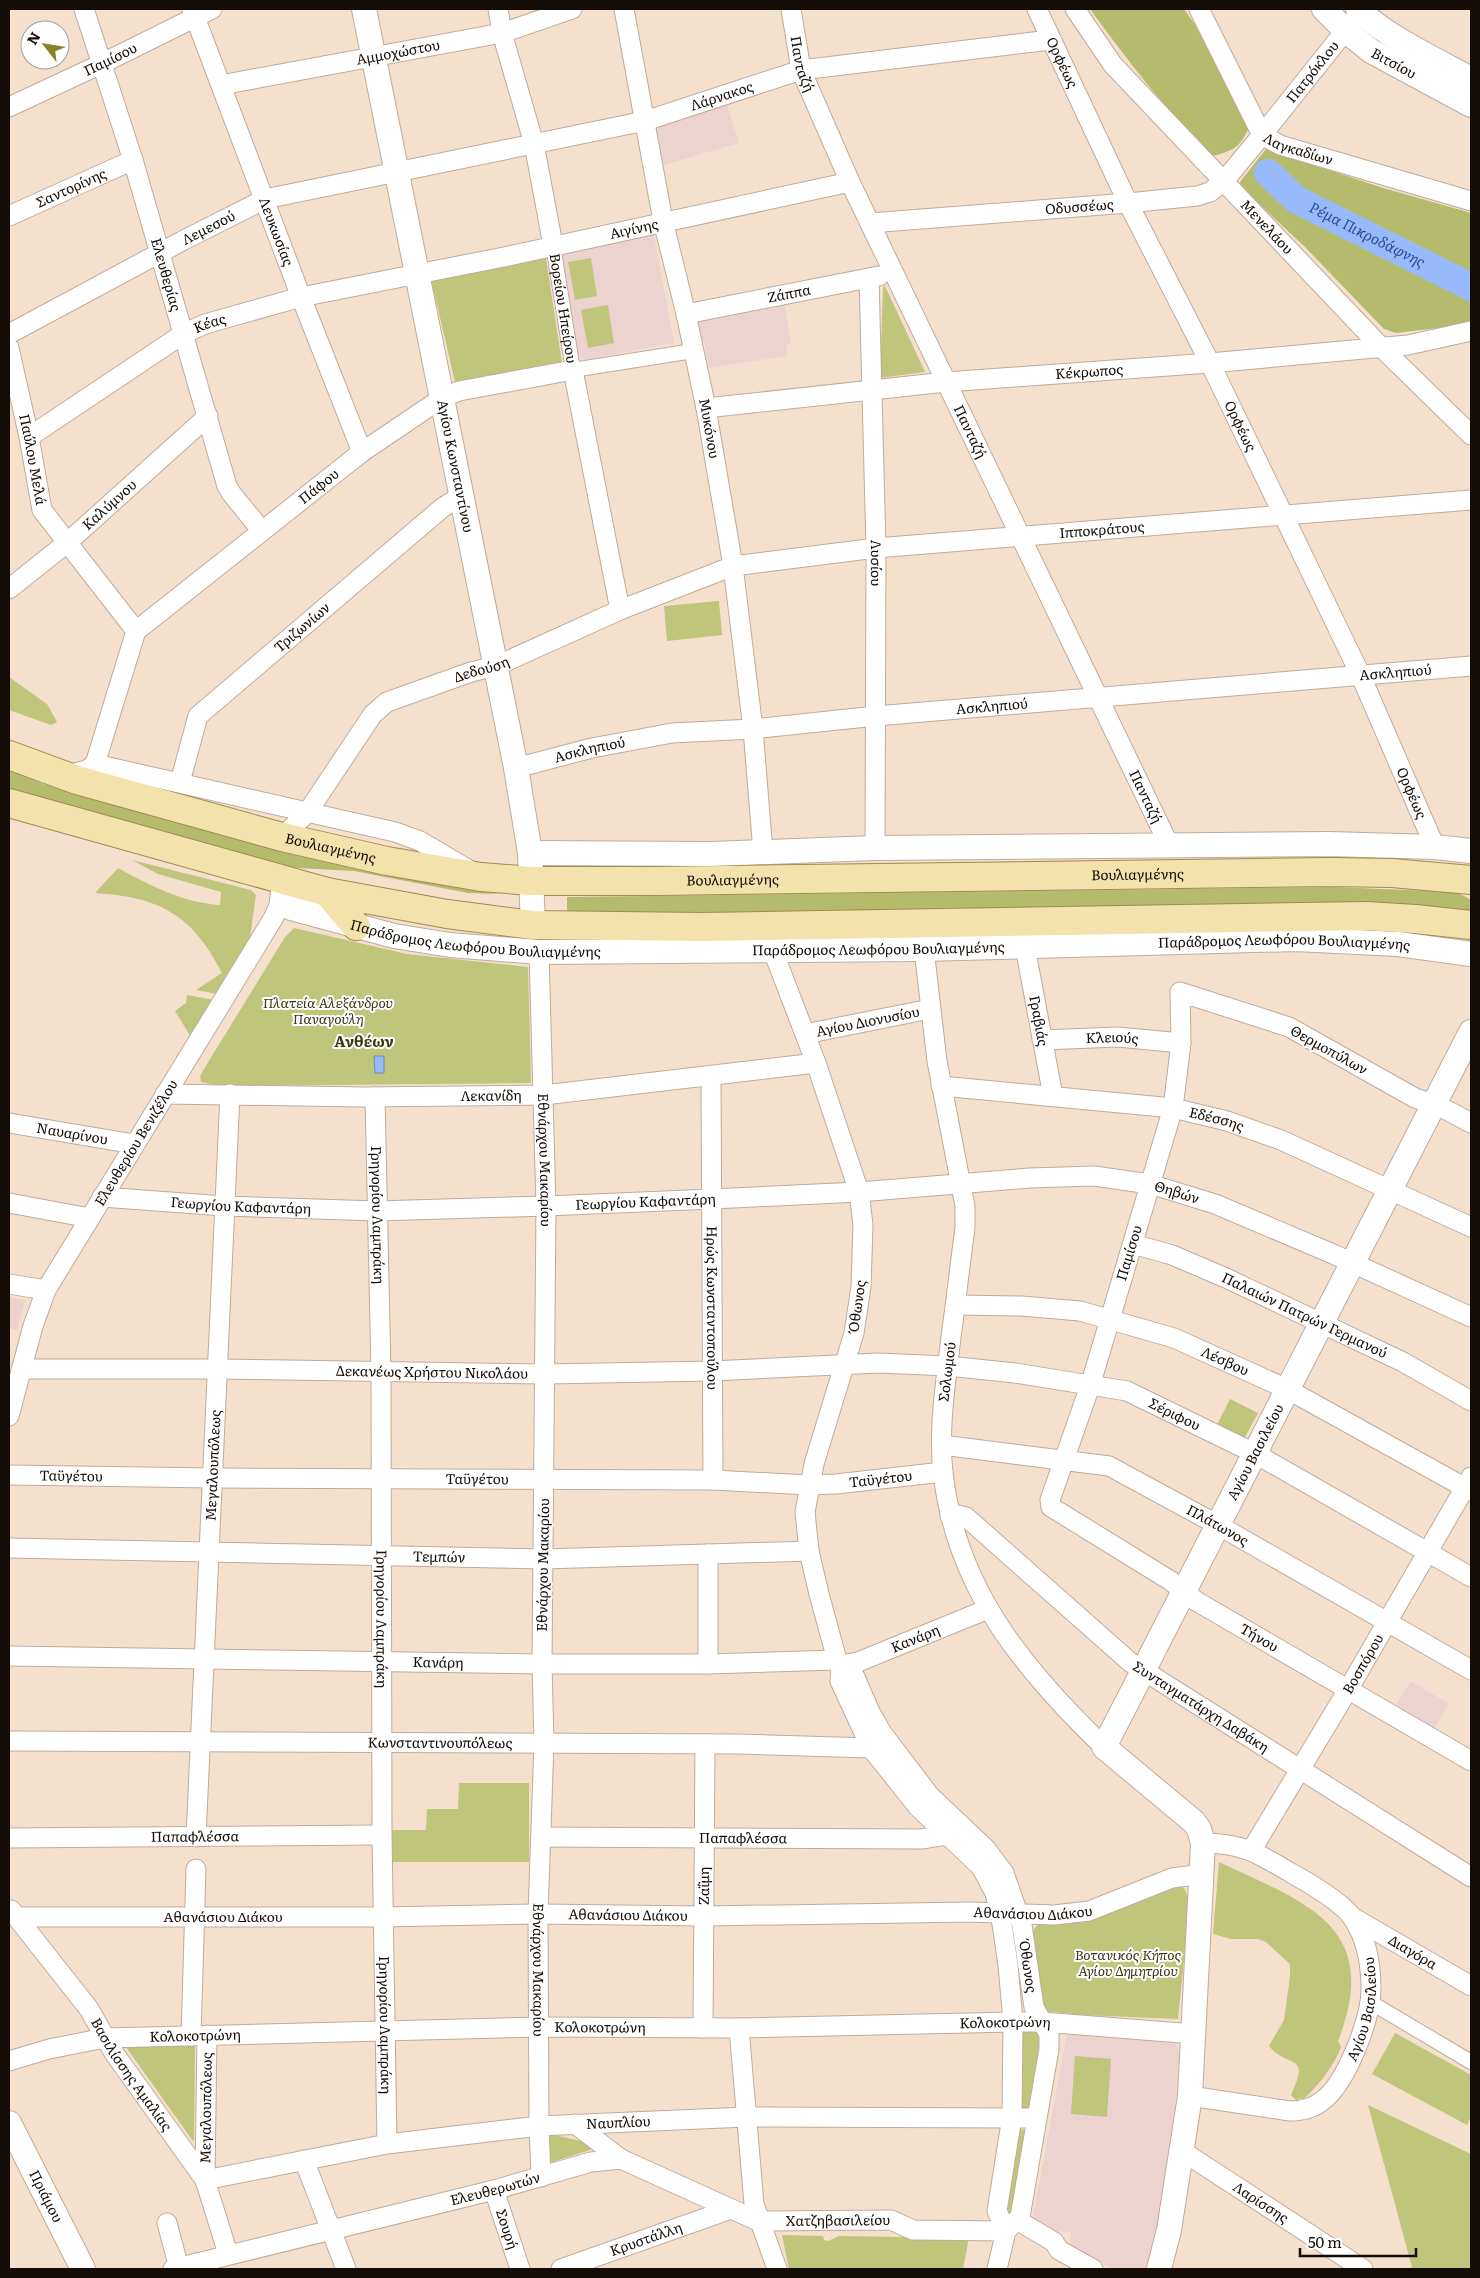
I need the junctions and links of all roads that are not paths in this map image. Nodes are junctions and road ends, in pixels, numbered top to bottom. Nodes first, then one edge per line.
1 (84, 9) edge
2 (364, 9) edge
3 (498, 9) edge
4 (572, 9) edge
5 (624, 9) edge
6 (791, 9) edge
7 (1037, 9) edge
8 (1075, 9) edge
9 (1198, 9) edge
10 (1324, 9) edge
11 (1361, 10) edge
12 (200, 12) edge
13 (1346, 31) junction
14 (502, 33) junction
15 (1050, 40) junction
16 (374, 56) junction
17 (102, 64) junction
18 (801, 70) junction
19 (1471, 78) edge
20 (221, 85) junction
21 (1471, 105) edge
22 (9, 107) edge
23 (645, 121) junction
24 (1262, 135) junction
25 (534, 144) junction
26 (133, 160) junction
27 (397, 173) junction
28 (1224, 181) junction
29 (850, 182) junction
30 (265, 199) junction
31 (1471, 201) edge
32 (1128, 203) junction
33 (9, 216) edge
34 (663, 221) junction
35 (870, 223) junction
36 (554, 245) junction
37 (159, 253) junction
38 (893, 272) junction
39 (418, 273) junction
40 (869, 278) junction
41 (301, 298) junction
42 (686, 314) junction
43 (1471, 332) edge
44 (9, 334) edge
45 (183, 334) junction
46 (1382, 347) junction
47 (9, 348) edge
48 (693, 351) junction
49 (1210, 363) junction
50 (573, 370) junction
51 (946, 382) junction
52 (870, 390) junction
53 (442, 398) junction
54 (706, 408) junction
55 (208, 416) junction
56 (1471, 435) edge
57 (29, 437) junction
58 (362, 452) junction
59 (461, 496) junction
60 (1471, 500) edge
61 (1282, 516) junction
62 (262, 531) junction
63 (1020, 537) junction
64 (68, 542) junction
65 (876, 548) junction
66 (733, 566) junction
67 (9, 589) edge
68 (620, 610) junction
69 (136, 631) junction
70 (496, 666) junction
71 (1471, 666) edge
72 (1360, 674) junction
73 (1099, 698) junction
74 (876, 716) junction
75 (753, 729) junction
76 (9, 755) edge
77 (95, 764) junction
78 (516, 768) junction
79 (64, 776) junction
80 (180, 782) junction
81 (9, 803) edge
82 (307, 813) junction
83 (282, 837) junction
84 (1170, 847) junction
85 (1434, 847) junction
86 (875, 848) junction
87 (1471, 851) edge
88 (763, 852) junction
89 (530, 853) junction
90 (481, 878) junction
91 (1471, 880) edge
92 (532, 881) junction
93 (301, 891) junction
94 (533, 925) junction
95 (1471, 925) edge
96 (356, 926) junction
97 (1025, 946) junction
98 (924, 949) junction
99 (773, 951) junction
100 (539, 952) junction
101 (1471, 954) edge
102 (1180, 992) joint
103 (930, 1009) junction
104 (1471, 1032) edge
105 (805, 1034) junction
106 (1042, 1040) junction
107 (1181, 1043) junction
108 (816, 1063) junction
109 (711, 1077) junction
110 (941, 1086) junction
111 (172, 1094) junction
112 (230, 1094) junction
113 (544, 1094) junction
114 (375, 1096) junction
115 (1053, 1096) junction
116 (1433, 1105) junction
117 (1173, 1108) junction
118 (9, 1123) edge
119 (1471, 1123) edge
120 (134, 1144) junction
121 (961, 1183) junction
122 (1150, 1184) junction
123 (1390, 1190) junction
124 (858, 1192) junction
125 (102, 1197) junction
126 (712, 1199) junction
127 (9, 1203) edge
128 (224, 1206) junction
129 (546, 1206) junction
130 (376, 1211) junction
131 (90, 1218) junction
132 (1471, 1227) edge
133 (1133, 1244) junction
134 (1352, 1262) junction
135 (9, 1284) edge
136 (46, 1290) junction
137 (956, 1305) junction
138 (1471, 1317) edge
139 (1109, 1318) junction
140 (1321, 1323) junction
141 (844, 1365) junction
142 (948, 1366) junction
143 (21, 1369) junction
144 (217, 1369) junction
145 (712, 1371) junction
146 (381, 1372) junction
147 (545, 1374) junction
148 (1090, 1386) junction
149 (1288, 1389) junction
150 (1471, 1401) edge
151 (9, 1416) edge
152 (942, 1445) junction
153 (1254, 1453) junction
154 (1064, 1461) junction
155 (943, 1472) junction
156 (9, 1474) edge
157 (213, 1478) junction
158 (381, 1478) junction
159 (544, 1480) junction
160 (713, 1480) junction
161 (808, 1485) junction
162 (1469, 1485) edge
163 (1051, 1507) joint
164 (950, 1516) junction
165 (1218, 1525) junction
166 (9, 1548) edge
167 (809, 1551) junction
168 (209, 1552) junction
169 (1427, 1552) junction
170 (708, 1554) junction
171 (382, 1556) junction
172 (544, 1559) junction
173 (1471, 1577) edge
174 (1184, 1590) junction
175 (988, 1609) junction
176 (1387, 1622) junction
177 (9, 1656) edge
178 (204, 1660) junction
179 (382, 1661) junction
180 (839, 1662) junction
181 (542, 1664) junction
182 (708, 1664) junction
183 (1471, 1670) edge
184 (1143, 1671) junction
185 (1349, 1688) junction
186 (9, 1741) edge
187 (202, 1741) junction
188 (382, 1741) junction
189 (544, 1743) junction
190 (705, 1744) junction
191 (1104, 1747) junction
192 (871, 1748) junction
193 (1471, 1761) edge
194 (1300, 1770) junction
195 (382, 1835) junction
196 (947, 1835) junction
197 (196, 1837) junction
198 (541, 1837) junction
199 (9, 1838) edge
200 (704, 1838) junction
201 (1203, 1844) junction
202 (1251, 1850) junction
203 (196, 1869) dead end
204 (1202, 1874) junction
205 (1471, 1877) edge
206 (13, 1912) edge
207 (538, 1914) junction
208 (1000, 1914) junction
209 (1019, 1915) junction
210 (705, 1916) junction
211 (382, 1917) junction
212 (195, 1918) junction
213 (1354, 1918) junction
214 (1471, 1986) edge
215 (1370, 2002) junction
216 (1013, 2022) junction
217 (1042, 2022) junction
218 (538, 2027) junction
219 (703, 2028) junction
220 (739, 2028) junction
221 (384, 2031) junction
222 (1194, 2034) junction
223 (199, 2035) junction
224 (105, 2038) junction
225 (9, 2061) edge
226 (1471, 2062) edge
227 (1190, 2096) junction
228 (746, 2117) junction
229 (1012, 2118) junction
230 (1036, 2118) junction
231 (9, 2124) edge
232 (575, 2124) junction
233 (539, 2126) junction
234 (387, 2144) junction
235 (1182, 2151) junction
236 (621, 2159) junction
237 (304, 2160) junction
238 (541, 2177) junction
239 (206, 2180) junction
240 (494, 2190) junction
241 (731, 2209) junction
242 (758, 2221) junction
243 (167, 2223) dead end
244 (1011, 2225) junction
245 (332, 2230) junction
246 (228, 2254) junction
247 (176, 2268) edge
248 (83, 2269) edge
249 (346, 2269) edge
250 (520, 2269) edge
251 (561, 2269) edge
252 (777, 2269) edge
253 (996, 2269) edge
254 (1093, 2269) edge
255 (1158, 2269) edge
256 (1363, 2269) edge

1 - 17 street, Ελευθερίας
2 - 16 street, Αγίου Κωνσταντίνου
3 - 14 street, Βορείου Ηπείρου
4 - 14 street, Αμμοχώστου
5 - 23 street, Μυκόνου
6 - 18 street, Πανταζή
7 - 15 street, Ορφέως
8 - 28 street, Μενελάου
9 - 24 street, Λαγκαδίων
10 - 13 street, Βιτσίου
11 - 13 street, Πατρόκλου
11 - 19 street, Βιτσίου
12 - 17 street, Παμίσου
12 - 20 street, Λευκωσίας
13 - 21 street, Βιτσίου
13 - 24 street, Πατρόκλου
14 - 16 street, Αμμοχώστου
14 - 25 street, Βορείου Ηπείρου
15 - 18 street, Λάρνακος
15 - 32 street, Ορφέως
16 - 20 street, Αμμοχώστου
16 - 27 street, Αγίου Κωνσταντίνου
17 - 22 street, Παμίσου
17 - 26 street, Ελευθερίας
18 - 23 street, Λάρνακος
18 - 29 street, Πανταζή
20 - 30 street, Λευκωσίας
23 - 25 street, Λάρνακος
23 - 34 street, Μυκόνου
24 - 28 street, Οδυσσέως
24 - 31 street, Λαγκαδίων
25 - 27 street, Λάρνακος
25 - 36 street, Βορείου Ηπείρου
26 - 33 street, Σαντορίνης
26 - 37 street, Ελευθερίας
27 - 30 street, Λεμεσού
27 - 39 street, Αγίου Κωνσταντίνου
28 - 32 street, Οδυσσέως
28 - 46 street, Μενελάου
29 - 34 street, Αιγίνης
29 - 35 street, Πανταζή
30 - 37 street, Λεμεσού
30 - 41 street, Λευκωσίας
32 - 35 street, Οδυσσέως
32 - 49 street, Ορφέως
34 - 36 street, Αιγίνης
34 - 42 street, Μυκόνου
35 - 38 street, Πανταζή
36 - 39 street, Αιγίνης
36 - 50 street, Βορείου Ηπείρου
37 - 44 street, Λεμεσού
37 - 45 street, Ελευθερίας
38 - 40 street, Ζάππα
38 - 51 street, Πανταζή
39 - 41 street, Κέας
39 - 53 street, Αγίου Κωνσταντίνου
40 - 42 street, Ζάππα
40 - 52 street, Λυσίου
41 - 45 street, Κέας
41 - 58 street, Λευκωσίας
42 - 48 street, Μυκόνου
43 - 46 street, Κέκρωπος
45 - 55 street, Ελευθερίας
45 - 57 street, Κέας
46 - 49 street, Κέκρωπος
46 - 56 street, Μενελάου
47 - 57 street, Παύλου Μελά
48 - 50 street, Πάφου
48 - 54 street, Μυκόνου
49 - 51 street, Κέκρωπος
49 - 61 street, Ορφέως
50 - 53 street, Πάφου
50 - 68 street, Βορείου Ηπείρου
51 - 52 street, Κέκρωπος
51 - 63 street, Πανταζή
52 - 54 street, Κέκρωπος
52 - 65 street, Λυσίου
53 - 58 street, Πάφου
53 - 59 street, Αγίου Κωνσταντίνου
54 - 66 street, Μυκόνου
55 - 62 street, Ελευθερίας
55 - 64 street, Καλύμνου
57 - 64 street, Παύλου Μελά
58 - 62 street, Πάφου
59 - 70 street, Αγίου Κωνσταντίνου
59 - 80 street, Τριζωνίων
60 - 61 street, Ιπποκράτους
61 - 63 street, Ιπποκράτους
61 - 72 street, Ορφέως
62 - 69 street, Πάφου
63 - 65 street, Ιπποκράτους
63 - 73 street, Πανταζή
64 - 67 street, Καλύμνου
64 - 69 street, Παύλου Μελά
65 - 66 street, Ιπποκράτους
65 - 74 street, Λυσίου
66 - 68 street, Δεδούση
66 - 75 street, Μυκόνου
68 - 70 street, Δεδούση
69 - 77 street
70 - 78 street, Αγίου Κωνσταντίνου
70 - 82 street, Δεδούση
71 - 72 street, Ασκληπιού
72 - 73 street, Ασκληπιού
72 - 85 street, Ορφέως
73 - 74 street, Ασκληπιού
73 - 84 street, Πανταζή
74 - 75 street, Ασκληπιού
74 - 86 street, Λυσίου
75 - 78 street, Ασκληπιού
75 - 88 street, Μυκόνου
76 - 79 main road, Βουλιαγμένης
77 - 79 street
77 - 80 street
78 - 89 street, Αγίου Κωνσταντίνου
79 - 83 main road, Βουλιαγμένης
80 - 82 street
81 - 93 main road
82 - 83 street, Δεδούση
82 - 90 street
83 - 90 main road, Βουλιαγμένης
84 - 85 street
84 - 86 street
85 - 87 street
86 - 88 street
88 - 89 street
89 - 92 street, Αγίου Κωνσταντίνου
90 - 92 main road, Βουλιαγμένης
91 - 92 main road, Βουλιαγμένης
92 - 94 street, Αγίου Κωνσταντίνου
93 - 94 main road
93 - 96 main road
93 - 96 street, Παράδρομος Λεωφόρου Βουλιαγμένης
93 - 111 street, Ελευθερίου Βενιζέλου
93 - 111 street, Ελευθερίου Βενιζέλου
94 - 95 main road
96 - 100 street, Παράδρομος Λεωφόρου Βουλιαγμένης
97 - 98 street, Παράδρομος Λεωφόρου Βουλιαγμένης
97 - 101 street, Παράδρομος Λεωφόρου Βουλιαγμένης
97 - 106 street, Γραβιάς
98 - 99 street, Παράδρομος Λεωφόρου Βουλιαγμένης
98 - 103 street, Σολωμού
99 - 100 street, Παράδρομος Λεωφόρου Βουλιαγμένης
99 - 105 street, Όθωνος
100 - 113 street, Εθνάρχου Μακαρίου
102 - 107 street, Παμίσου
102 - 116 street, Θερμοπύλων
103 - 105 street, Αγίου Διονυσίου
103 - 110 street, Σολωμού
104 - 116 street, Αγίου Βασιλείου
105 - 108 street, Όθωνος
106 - 107 street, Κλειούς
106 - 115 street, Γραβιάς
107 - 117 street, Παμίσου
108 - 109 street, Λεκανίδη
108 - 124 street, Όθωνος
109 - 113 street, Λεκανίδη
109 - 126 street, Ηρώς Κωνσταντοπούλου
110 - 115 street, Εδέσσης
110 - 121 street, Σολωμού
111 - 112 street, Λεκανίδη
111 - 120 street, Ελευθερίου Βενιζέλου
112 - 114 street, Λεκανίδη
112 - 128 street, Μεγαλουπόλεως
113 - 114 street, Λεκανίδη
113 - 129 street, Εθνάρχου Μακαρίου
114 - 130 street, Γρηγορίου Λαμπράκη
115 - 117 street, Εδέσσης
116 - 119 street, Θερμοπύλων
116 - 123 street, Αγίου Βασιλείου
117 - 122 street, Παμίσου
117 - 123 street, Εδέσσης
118 - 120 street, Ναυαρίνου
120 - 125 street, Ελευθερίου Βενιζέλου
121 - 122 street, Θηβών
121 - 124 street, Θηβών
121 - 137 street, Σολωμού
122 - 133 street, Παμίσου
122 - 134 street, Θηβών
123 - 132 street, Εδέσσης
123 - 134 street, Αγίου Βασιλείου
124 - 126 street, Γεωργίου Καφαντάρη
124 - 141 street, Όθωνος
125 - 128 street, Γεωργίου Καφαντάρη
125 - 131 street, Ελευθερίου Βενιζέλου
126 - 129 street, Γεωργίου Καφαντάρη
126 - 145 street, Ηρώς Κωνσταντοπούλου
127 - 131 street
128 - 130 street, Γεωργίου Καφαντάρη
128 - 144 street, Μεγαλουπόλεως
129 - 130 street, Γεωργίου Καφαντάρη
129 - 147 street, Εθνάρχου Μακαρίου
130 - 146 street, Γρηγορίου Λαμπράκη
131 - 136 street, Ελευθερίου Βενιζέλου
133 - 139 street, Παμίσου
133 - 140 street, Παλαιών Πατρών Γερμανού
134 - 138 street, Θηβών
134 - 140 street, Αγίου Βασιλείου
135 - 136 street
136 - 143 street, Ελευθερίου Βενιζέλου
137 - 139 street, Λέσβου
137 - 142 street, Σολωμού
139 - 148 street, Παμίσου
139 - 149 street, Λέσβου
140 - 149 street, Αγίου Βασιλείου
140 - 150 street, Παλαιών Πατρών Γερμανού
141 - 142 street, Σέριφου
141 - 145 street, Δεκανέως Χρήστου Νικολάου
141 - 161 street, Όθωνος
142 - 148 street, Σέριφου
142 - 152 street, Σολωμού
143 - 144 street, Δεκανέως Χρήστου Νικολάου
143 - 151 street, Ελευθερίου Βενιζέλου
144 - 146 street, Δεκανέως Χρήστου Νικολάου
144 - 157 street, Μεγαλουπόλεως
145 - 147 street, Δεκανέως Χρήστου Νικολάου
145 - 160 street, Ηρώς Κωνσταντοπούλου
146 - 147 street, Δεκανέως Χρήστου Νικολάου
146 - 158 street, Γρηγορίου Λαμπράκη
147 - 159 street, Εθνάρχου Μακαρίου
148 - 153 street, Σέριφου
148 - 154 street, Παμίσου
149 - 153 street, Αγίου Βασιλείου
149 - 162 street, Λέσβου
152 - 154 street, Πλάτωνος
152 - 155 street, Σολωμού
153 - 165 street, Αγίου Βασιλείου
153 - 169 street, Σέριφου
154 - 163 street, Παμίσου
154 - 165 street, Πλάτωνος
155 - 161 street, Ταϋγέτου
155 - 164 street, Σολωμού
156 - 157 street, Ταϋγέτου
157 - 158 street, Ταϋγέτου
157 - 168 street, Μεγαλουπόλεως
158 - 159 street, Ταϋγέτου
158 - 171 street, Γρηγορίου Λαμπράκη
159 - 160 street, Ταϋγέτου
159 - 172 street, Εθνάρχου Μακαρίου
160 - 161 street, Ταϋγέτου
161 - 167 street, Όθωνος
162 - 169 street, Βοσπόρου
163 - 174 street, Τήνου
164 - 175 street, Σολωμού
164 - 184 street, Συνταγματάρχη Δαβάκη
165 - 174 street, Αγίου Βασιλείου
165 - 176 street, Πλάτωνος
166 - 168 street, Τεμπών
167 - 170 street, Τεμπών
167 - 180 street, Όθωνος
168 - 171 street, Τεμπών
168 - 178 street, Μεγαλουπόλεως
169 - 173 street, Σέριφου
169 - 176 street, Βοσπόρου
170 - 172 street, Τεμπών
170 - 182 street
171 - 172 street, Τεμπών
171 - 179 street, Γρηγορίου Λαμπράκη
172 - 181 street, Εθνάρχου Μακαρίου
174 - 184 street, Αγίου Βασιλείου
174 - 185 street, Τήνου
175 - 180 street, Κανάρη
175 - 191 street, Σολωμού
176 - 183 street, Πλάτωνος
176 - 185 street, Βοσπόρου
177 - 178 street, Κανάρη
178 - 179 street, Κανάρη
178 - 187 street, Μεγαλουπόλεως
179 - 181 street, Κανάρη
179 - 188 street, Γρηγορίου Λαμπράκη
180 - 182 street, Κανάρη
180 - 192 street, Όθωνος
180 - 209 street, Όθωνος
181 - 182 street, Κανάρη
181 - 189 street, Εθνάρχου Μακαρίου
184 - 191 street, Αγίου Βασιλείου
184 - 194 street, Συνταγματάρχη Δαβάκη
185 - 193 street, Τήνου
185 - 194 street, Βοσπόρου
186 - 187 street, Κωνσταντινουπόλεως
187 - 188 street, Κωνσταντινουπόλεως
187 - 197 street, Μεγαλουπόλεως
188 - 189 street, Κωνσταντινουπόλεως
188 - 195 street, Γρηγορίου Λαμπράκη
189 - 190 street, Κωνσταντινουπόλεως
189 - 198 street, Εθνάρχου Μακαρίου
190 - 192 street, Κωνσταντινουπόλεως
190 - 200 street, Ζαΐμη
191 - 201 street
192 - 196 street, Όθωνος
194 - 202 street, Βοσπόρου
194 - 205 street, Συνταγματάρχη Δαβάκη
195 - 197 street, Παπαφλέσσα
195 - 211 street, Γρηγορίου Λαμπράκη
196 - 200 street, Παπαφλέσσα
196 - 208 street, Όθωνος
197 - 199 street, Παπαφλέσσα
198 - 200 street, Παπαφλέσσα
198 - 207 street, Εθνάρχου Μακαρίου
200 - 210 street, Ζαΐμη
201 - 202 street, Αγίου Βασιλείου
201 - 204 street
202 - 213 street, Αγίου Βασιλείου
203 - 212 street, Μεγαλουπόλεως
204 - 209 street, Αθανάσιου Διάκου
204 - 222 street
206 - 212 street, Αθανάσιου Διάκου
206 - 224 street, Βασιλίσσης Αμαλίας
207 - 210 street, Αθανάσιου Διάκου
207 - 211 street, Αθανάσιου Διάκου
207 - 218 street, Εθνάρχου Μακαρίου
208 - 209 street, Αθανάσιου Διάκου
208 - 210 street, Αθανάσιου Διάκου
208 - 216 street, Όθωνος
209 - 217 street, Όθωνος
210 - 219 street, Ζαΐμη
211 - 212 street, Αθανάσιου Διάκου
211 - 221 street, Γρηγορίου Λαμπράκη
212 - 223 street, Μεγαλουπόλεως
213 - 214 street, Διαγόρα
213 - 215 street, Αγίου Βασιλείου
215 - 226 street
215 - 227 street, Αγίου Βασιλείου
216 - 217 street, Κολοκοτρώνη
216 - 220 street, Κολοκοτρώνη
216 - 229 street, Όθωνος
217 - 222 street, Κολοκοτρώνη
217 - 230 street, Όθωνος
218 - 219 street, Κολοκοτρώνη
218 - 221 street, Κολοκοτρώνη
218 - 233 street, Εθνάρχου Μακαρίου
219 - 220 street, Κολοκοτρώνη
220 - 228 street
221 - 223 street, Κολοκοτρώνη
221 - 234 street, Γρηγορίου Λαμπράκη
222 - 227 street
223 - 224 street, Κολοκοτρώνη
223 - 239 street, Μεγαλουπόλεως
224 - 225 street, Κολοκοτρώνη
224 - 239 street, Βασιλίσσης Αμαλίας
227 - 235 street
228 - 229 street, Ναυπλίου
228 - 232 street, Ναυπλίου
228 - 242 street
229 - 230 street, Ναυπλίου
229 - 244 street, Όθωνος
230 - 244 street, Όθωνος
231 - 248 street, Πριάμου
232 - 233 street, Ναυπλίου
232 - 236 street
233 - 234 street, Ναυπλίου
233 - 238 street, Εθνάρχου Μακαρίου
234 - 237 street, Ναυπλίου
235 - 255 street
235 - 256 street, Λαρίσσης
236 - 238 street, Ελευθερωτών
236 - 241 street
237 - 239 street, Ναυπλίου
237 - 245 street
238 - 240 street, Ελευθερωτών
239 - 246 street, Βασιλίσσης Αμαλίας
240 - 245 street, Ελευθερωτών
240 - 250 street, Σουρή
241 - 242 street
241 - 251 street, Κρυστάλλη
242 - 244 street, Χατζηβασιλείου
242 - 252 street
243 - 247 street
244 - 253 street, Όθωνος
244 - 254 street
245 - 246 street, Ελευθερωτών
245 - 249 street
246 - 247 street, Ελευθερωτών

